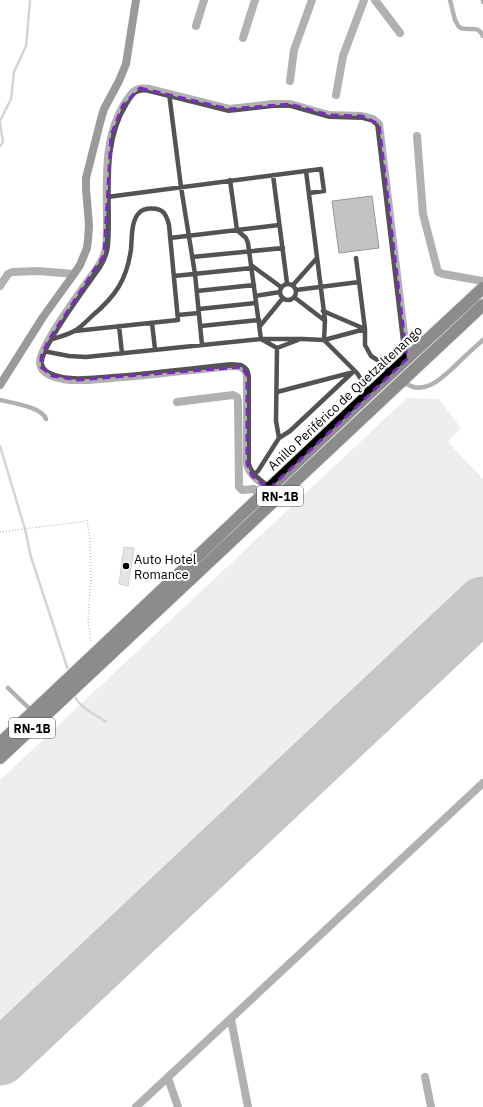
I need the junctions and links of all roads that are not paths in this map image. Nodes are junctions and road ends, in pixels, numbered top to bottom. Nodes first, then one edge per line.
1 (136, 0) edge
2 (204, 0) edge
3 (255, 0) edge
4 (312, 0) edge
5 (364, 0) edge
6 (375, 0) edge
7 (450, 0) edge
8 (196, 26) dead end
9 (400, 33) dead end
10 (483, 36) edge
11 (243, 38) dead end
12 (290, 81) dead end
13 (169, 93) junction
14 (336, 95) dead end
15 (417, 136) dead end
16 (306, 171) junction
17 (273, 175) junction
18 (230, 180) junction
19 (181, 187) junction
20 (309, 193) junction
21 (107, 197) junction
22 (279, 225) junction
23 (237, 230) junction
24 (189, 236) junction
25 (170, 238) junction
26 (283, 248) junction
27 (250, 251) junction
28 (192, 257) junction
29 (317, 258) junction
30 (356, 258) dead end
31 (252, 266) junction
32 (74, 274) junction
33 (194, 274) junction
34 (174, 276) junction
35 (483, 281) edge
36 (359, 282) junction
37 (287, 284) junction
38 (254, 285) junction
39 (293, 285) junction
40 (0, 286) edge
41 (320, 287) junction
42 (483, 288) edge
43 (280, 290) junction
44 (296, 290) junction
45 (197, 291) junction
46 (255, 296) junction
47 (294, 297) junction
48 (283, 298) junction
49 (256, 303) junction
50 (483, 305) edge
51 (199, 311) junction
52 (323, 311) junction
53 (178, 315) junction
54 (259, 320) junction
55 (324, 320) junction
56 (152, 322) junction
57 (120, 326) junction
58 (201, 326) junction
59 (260, 326) junction
60 (365, 329) junction
61 (75, 331) junction
62 (261, 339) junction
63 (303, 339) junction
64 (324, 340) junction
65 (483, 340) edge
66 (48, 341) junction
67 (202, 345) junction
68 (277, 348) junction
69 (155, 350) junction
70 (43, 351) junction
71 (122, 353) junction
72 (407, 359) junction
73 (352, 372) junction
74 (391, 374) junction
75 (403, 381) junction
76 (0, 385) edge
77 (277, 392) junction
78 (370, 393) junction
79 (0, 400) edge
80 (177, 402) dead end
81 (46, 419) dead end
82 (279, 438) junction
83 (252, 476) junction
84 (265, 493) junction
85 (8, 688) dead end
86 (33, 712) junction
87 (0, 743) edge
88 (0, 758) edge
89 (483, 782) edge
90 (231, 1019) junction
91 (425, 1077) dead end
92 (168, 1078) junction
93 (136, 1107) edge
94 (178, 1107) edge
95 (248, 1107) edge
96 (431, 1107) edge

1 - 32 street
2 - 8 street
3 - 11 street
4 - 12 street
5 - 14 street
6 - 9 street
7 - 10 lane
13 - 19 lane
13 - 21 street
13 - 72 street
15 - 35 street
16 - 17 lane
16 - 20 lane
16 - 20 lane
17 - 18 lane
17 - 22 lane
18 - 19 lane
18 - 23 lane
19 - 21 lane
19 - 24 lane
20 - 29 lane
21 - 66 street
22 - 23 lane
22 - 26 lane
23 - 24 lane
23 - 27 lane
24 - 25 lane
24 - 28 lane
25 - 34 lane
25 - 61 lane
26 - 27 lane
26 - 37 lane
27 - 28 lane
27 - 31 lane
28 - 33 lane
29 - 39 lane
29 - 41 lane
30 - 36 lane
31 - 33 lane
31 - 38 lane
31 - 43 lane
32 - 40 street
32 - 76 street
33 - 34 lane
33 - 45 lane
34 - 53 lane
36 - 41 lane
36 - 60 lane
37 - 39 lane
37 - 43 lane
38 - 45 lane
38 - 46 lane
39 - 44 lane
41 - 44 lane
41 - 52 lane
42 - 72 highway, Anillo Periférico de Quetzaltenango / RN-1B
43 - 46 lane
43 - 48 lane
44 - 47 lane
45 - 51 lane
46 - 49 lane
47 - 48 lane
47 - 55 lane
48 - 59 lane
49 - 51 lane
49 - 54 lane
50 - 75 highway, Anillo Periférico de Quetzaltenango / RN-1B
51 - 53 lane
51 - 58 lane
52 - 55 lane
52 - 60 lane
53 - 56 lane
54 - 58 lane
54 - 59 lane
55 - 64 lane
56 - 57 lane
56 - 69 lane
57 - 61 lane
57 - 71 lane
58 - 67 lane
59 - 62 lane
60 - 64 lane
60 - 74 lane
61 - 66 lane
62 - 63 lane
62 - 67 lane
62 - 68 lane
63 - 64 lane
63 - 68 lane
64 - 73 lane
65 - 75 lane
66 - 70 street
67 - 69 lane
68 - 77 lane
69 - 71 lane
70 - 71 lane
70 - 83 street
72 - 74 highway, Anillo Periférico de Quetzaltenango / RN-1B
73 - 77 lane
73 - 78 lane
73 - 82 lane
74 - 78 highway, Anillo Periférico de Quetzaltenango / RN-1B
75 - 88 highway, Anillo Periférico de Quetzaltenango / RN-1B
77 - 82 lane
78 - 84 highway, Anillo Periférico de Quetzaltenango / RN-1B
79 - 81 lane
80 - 84 street
82 - 83 lane
83 - 84 street
84 - 86 highway, Anillo Periférico de Quetzaltenango / RN-1B
85 - 86 lane
86 - 87 highway, Anillo Periférico de Quetzaltenango / RN-1B
89 - 90 street
90 - 92 street
90 - 95 street
91 - 96 street
92 - 93 street
92 - 94 street

